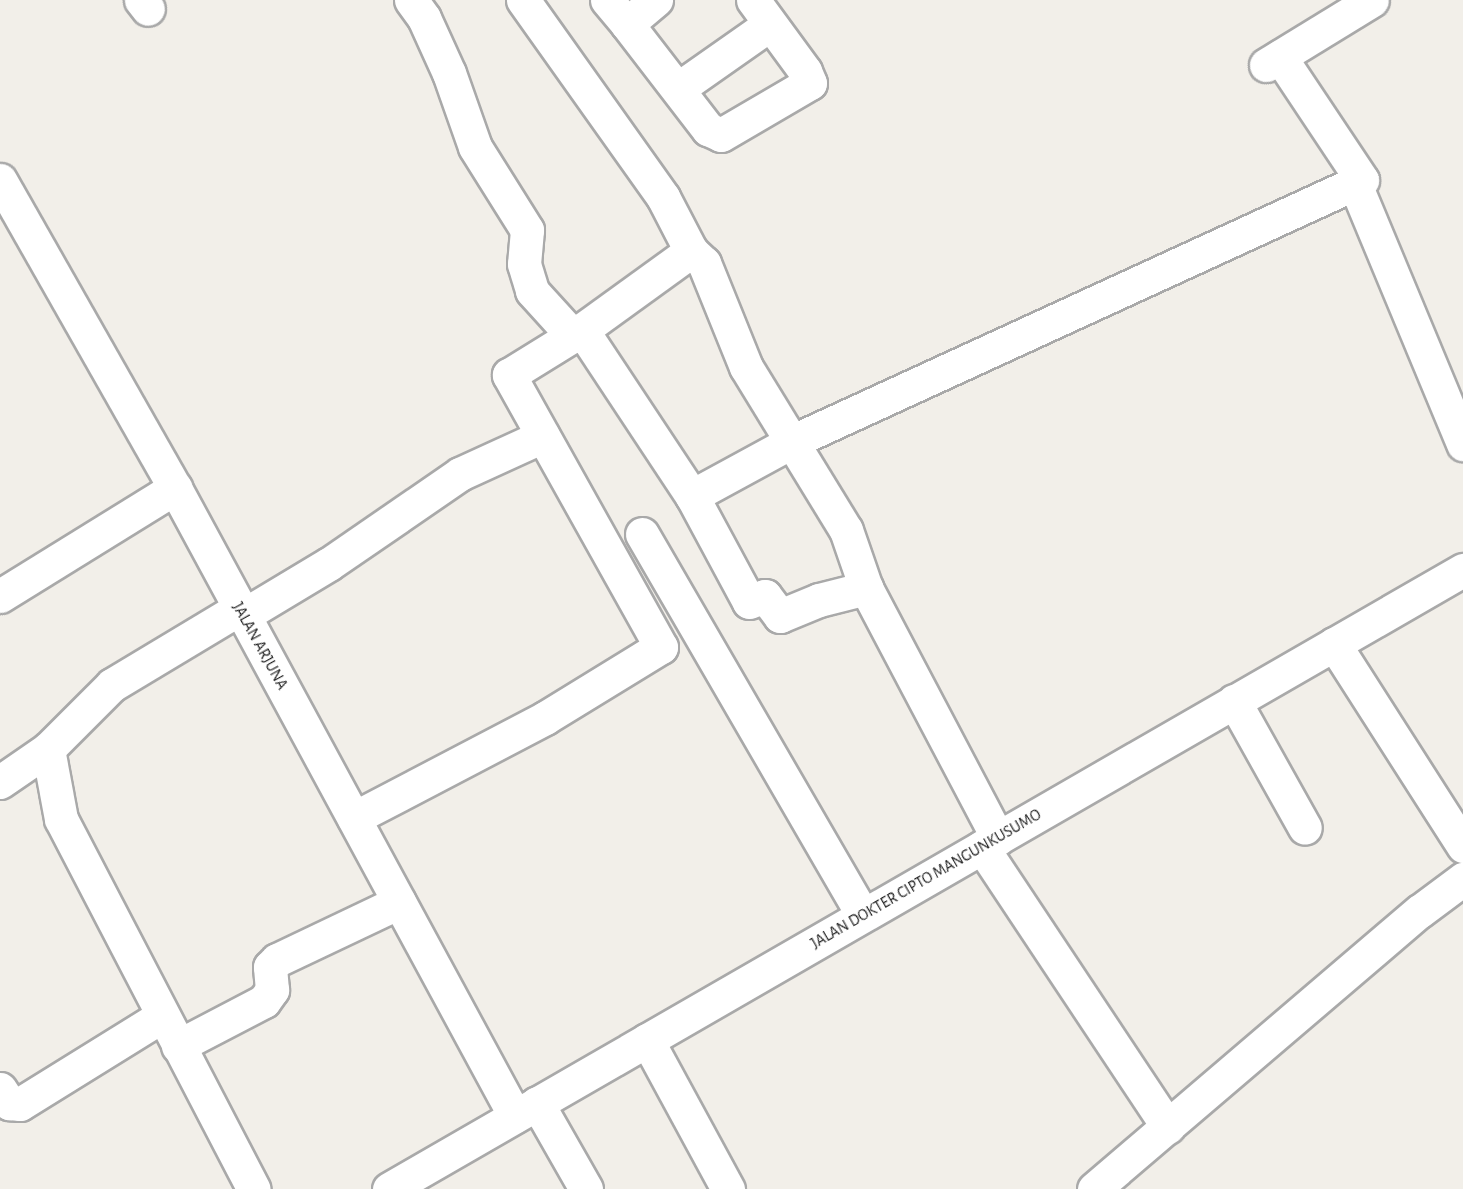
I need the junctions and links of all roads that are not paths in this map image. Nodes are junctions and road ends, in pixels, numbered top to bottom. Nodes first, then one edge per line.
1 (411, 0) edge
2 (523, 0) edge
3 (656, 0) edge
4 (1372, 0) edge
5 (617, 12) edge
6 (762, 12) edge
7 (679, 88) junction
8 (0, 180) edge
9 (1355, 184) junction
10 (691, 251) junction
11 (578, 333) junction
12 (543, 436) junction
13 (791, 442) junction
14 (1463, 444) edge
15 (175, 488) junction
16 (692, 496) junction
17 (642, 534) dead end
18 (1463, 570) edge
19 (866, 588) junction
20 (0, 596) edge
21 (242, 612) junction
22 (1334, 644) junction
23 (1234, 702) junction
24 (48, 749) junction
25 (0, 782) edge
26 (354, 818) junction
27 (1305, 828) dead end
28 (990, 842) junction
29 (1463, 846) edge
30 (1463, 879) edge
31 (399, 902) junction
32 (863, 915) junction
33 (162, 1016) junction
34 (647, 1040) junction
35 (178, 1046) junction
36 (0, 1089) edge
37 (526, 1110) junction
38 (1168, 1127) junction
39 (425, 1180) edge
40 (254, 1189) edge
41 (389, 1189) edge
42 (586, 1189) edge
43 (728, 1189) edge
44 (1094, 1189) edge

1 - 11 street
2 - 10 street
3 - 5 street
4 - 9 street
5 - 7 street
6 - 7 street
6 - 7 street
8 - 15 street, JALAN ARJUNA
9 - 13 street
9 - 14 street
10 - 11 street
10 - 13 street
11 - 12 street
11 - 16 street
12 - 21 street
12 - 26 street
13 - 16 street
13 - 19 street
15 - 20 street
15 - 21 street, JALAN ARJUNA
16 - 19 street
17 - 32 street
18 - 22 street, JALAN DOKTER CIPTO MANGUNKUSUMO
19 - 28 street
21 - 24 street
21 - 26 street, JALAN ARJUNA
22 - 23 street, JALAN DOKTER CIPTO MANGUNKUSUMO
22 - 29 street
23 - 27 street
23 - 28 street, JALAN DOKTER CIPTO MANGUNKUSUMO
24 - 25 street
24 - 33 street
26 - 31 street, JALAN ARJUNA
28 - 32 street, JALAN DOKTER CIPTO MANGUNKUSUMO
28 - 38 street
30 - 38 street
31 - 35 street
31 - 37 street, JALAN ARJUNA
32 - 34 street, JALAN DOKTER CIPTO MANGUNKUSUMO
33 - 35 street
33 - 36 street
34 - 37 street, JALAN DOKTER CIPTO MANGUNKUSUMO
34 - 43 street
35 - 40 street
37 - 39 street, JALAN DOKTER CIPTO MANGUNKUSUMO
37 - 42 street, JALAN ARJUNA
38 - 44 street
39 - 41 street, JALAN DOKTER CIPTO MANGUNKUSUMO

